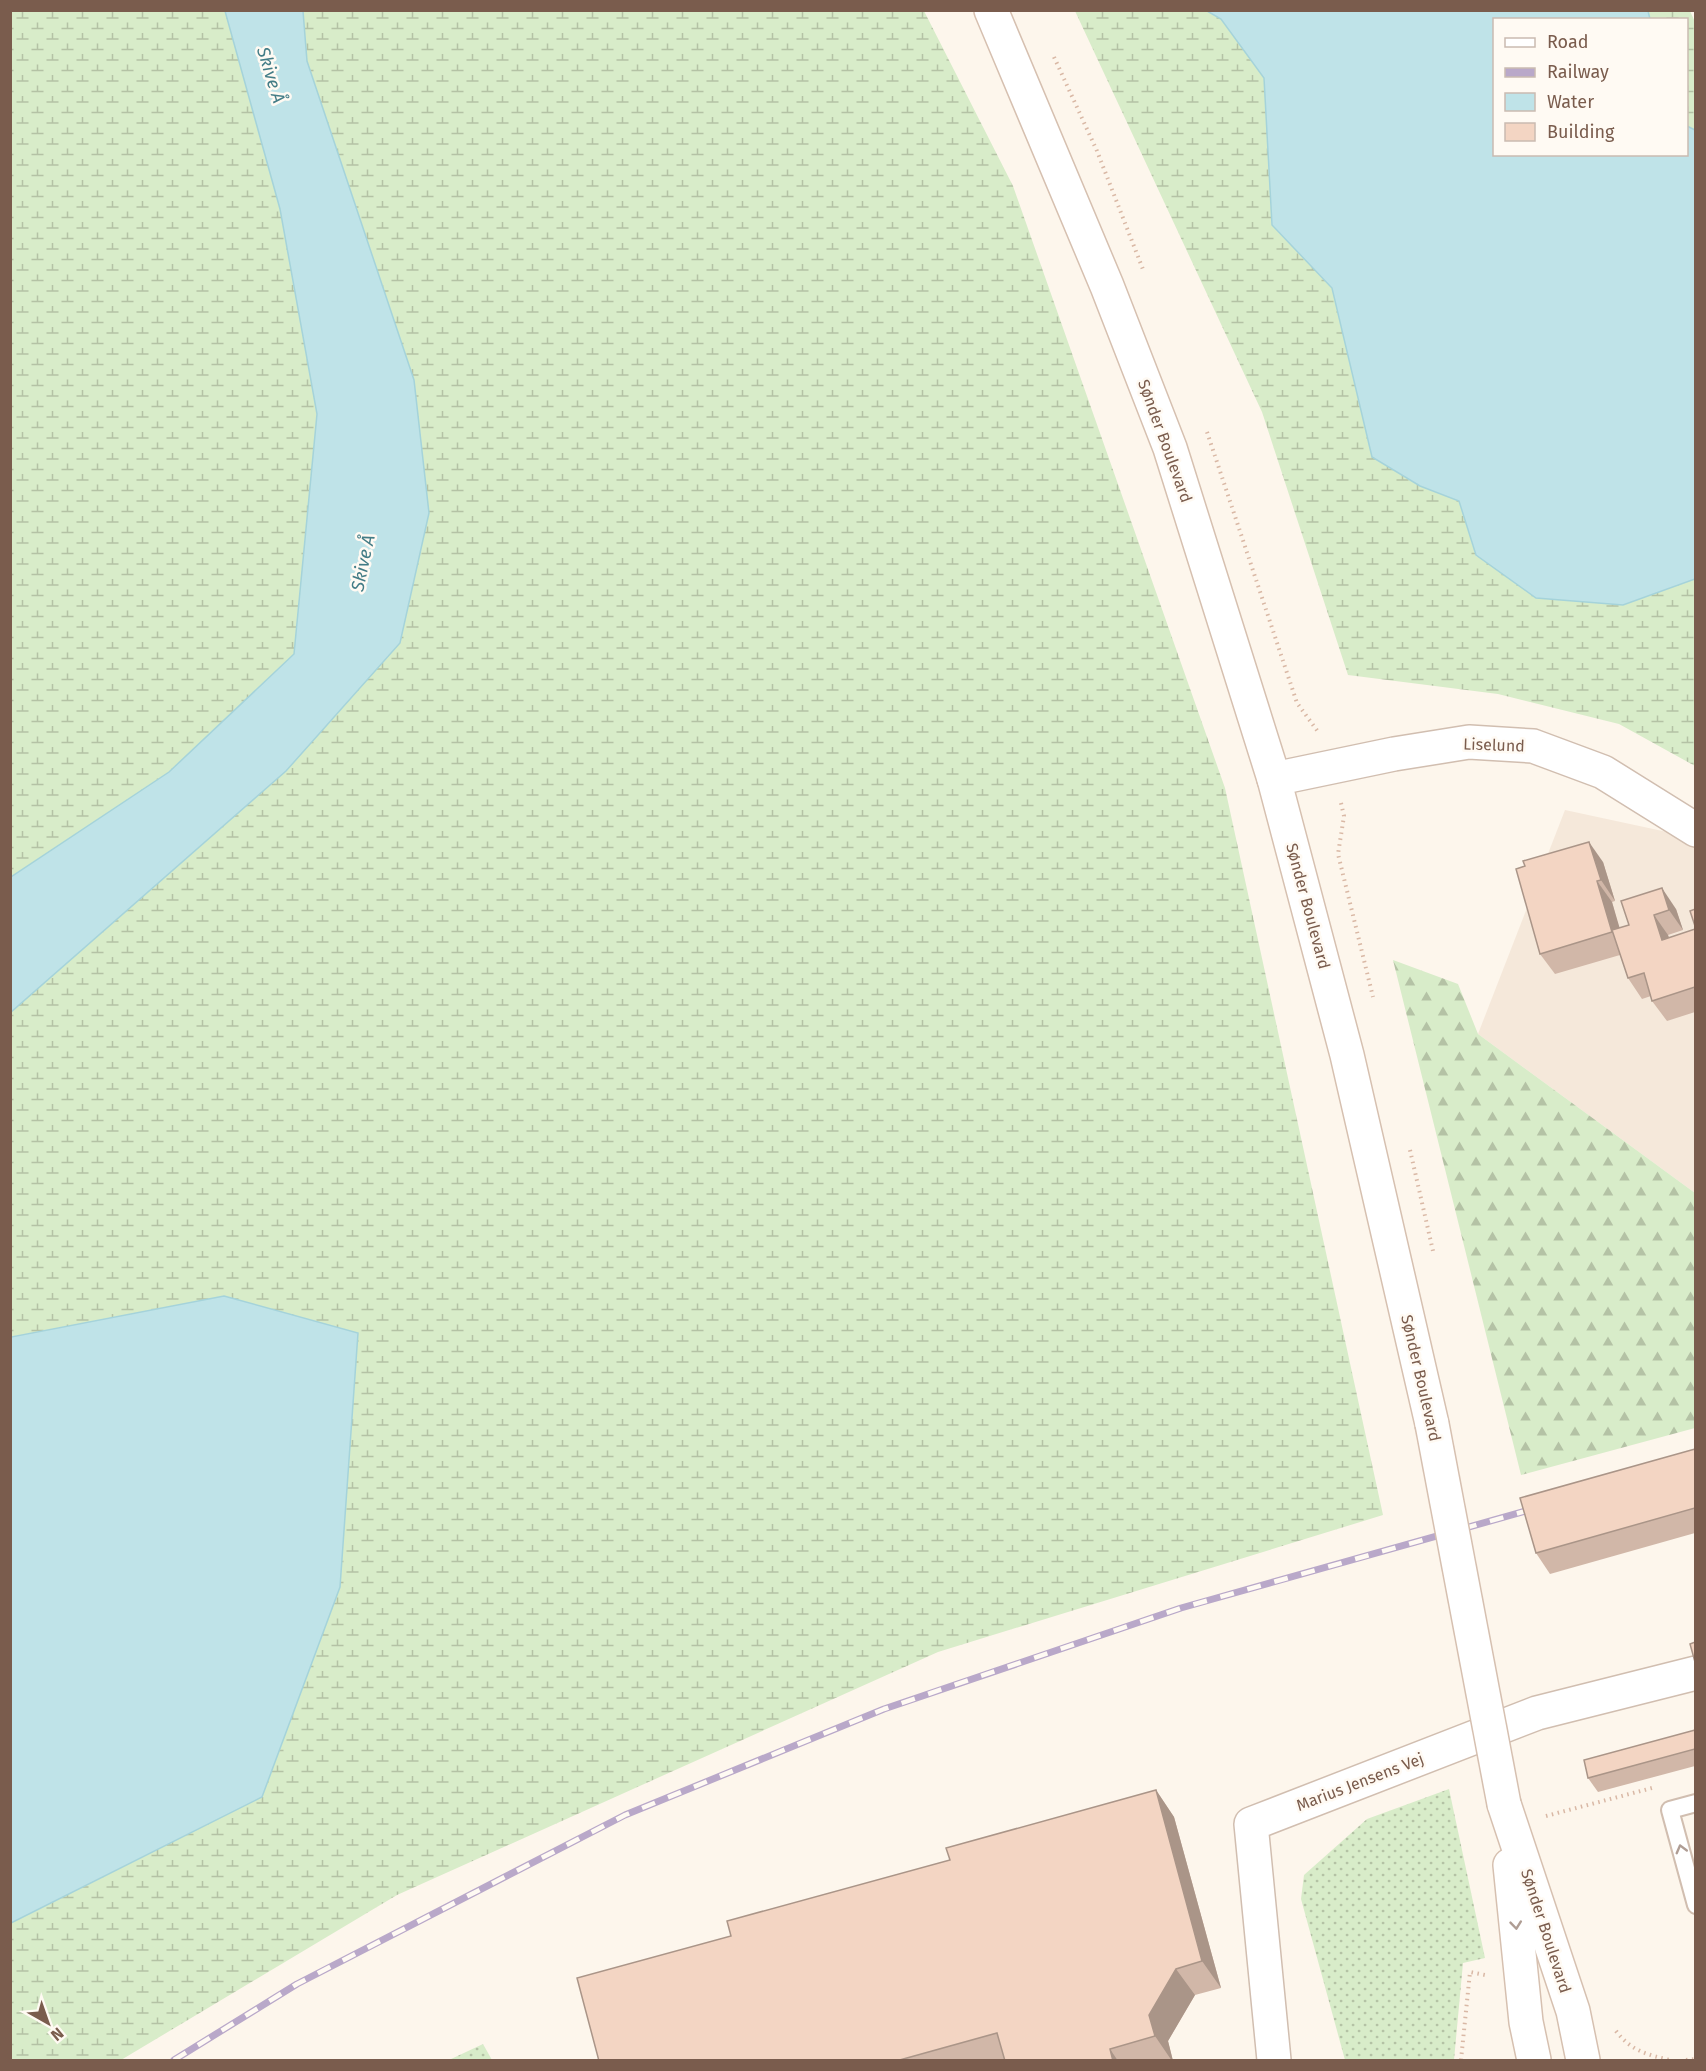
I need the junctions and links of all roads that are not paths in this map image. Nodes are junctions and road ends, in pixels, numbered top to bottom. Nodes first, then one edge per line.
1 (994, 20) edge
2 (1274, 779) junction
3 (1695, 830) edge
4 (1695, 1673) edge
5 (1695, 1803) edge
6 (1504, 1804) junction
7 (1695, 1905) edge
8 (1274, 2061) edge
9 (1534, 2061) edge
10 (1583, 2061) edge

1 - 2 street, Sønder Boulevard
2 - 3 street, Liselund
2 - 6 street, Sønder Boulevard, bridge
4 - 8 street, Marius Jensens Vej
7 -> 5 lane
6 -> 9 street, Sønder Boulevard
6 - 10 street, Sønder Boulevard

